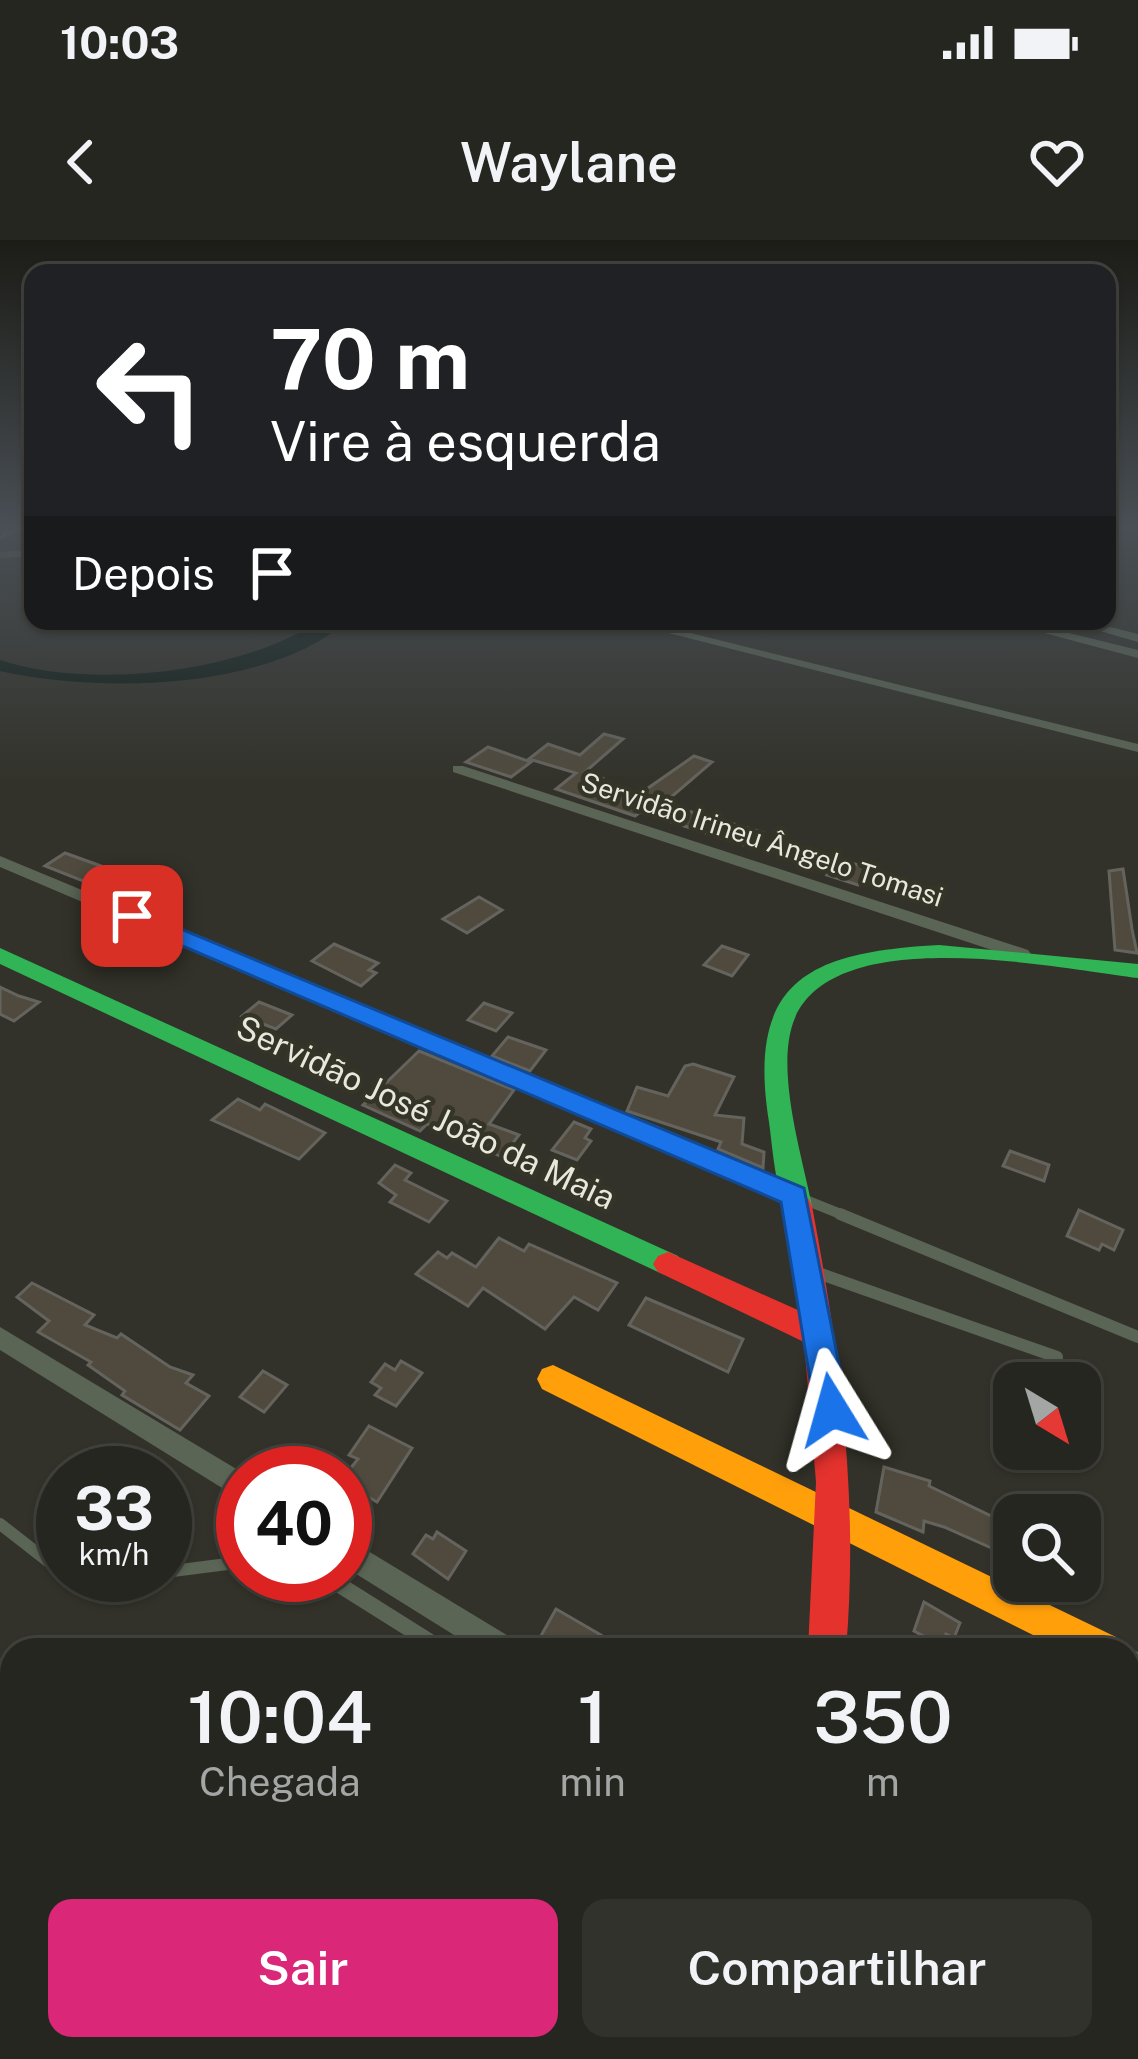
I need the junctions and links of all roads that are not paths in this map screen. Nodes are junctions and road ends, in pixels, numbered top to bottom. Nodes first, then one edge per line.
1 (663, 630) edge
2 (1041, 630) edge
3 (1107, 630) edge
4 (1138, 638) edge
5 (1138, 654) edge
6 (1138, 748) edge
7 (458, 769) dead end
8 (0, 860) edge
9 (0, 955) edge
10 (1049, 963) junction
11 (1138, 971) edge
12 (794, 1196) junction
13 (809, 1270) junction
14 (821, 1335) junction
15 (0, 1337) edge
16 (1138, 1337) edge
17 (1058, 1357) dead end
18 (554, 1379) dead end
19 (216, 1470) edge
20 (840, 1518) junction
21 (0, 1524) edge
22 (36, 1551) edge
23 (372, 1568) edge
24 (369, 1602) edge
25 (424, 1638) edge
26 (486, 1638) edge
27 (828, 1638) edge
28 (1078, 1638) edge

1 - 6 street
2 - 5 street
3 - 4 street
7 - 10 street, Servidão Irineu Ângelo Tomasi
8 - 12 street
9 - 14 street, Servidão José João da Maia
10 - 11 street
10 - 12 street
12 - 13 street
12 - 16 lane
13 - 14 street
13 - 17 lane
14 - 20 street
15 - 19 street
18 - 20 street
20 - 27 street
20 - 28 street
21 - 22 lane
23 - 26 street
24 - 25 lane

